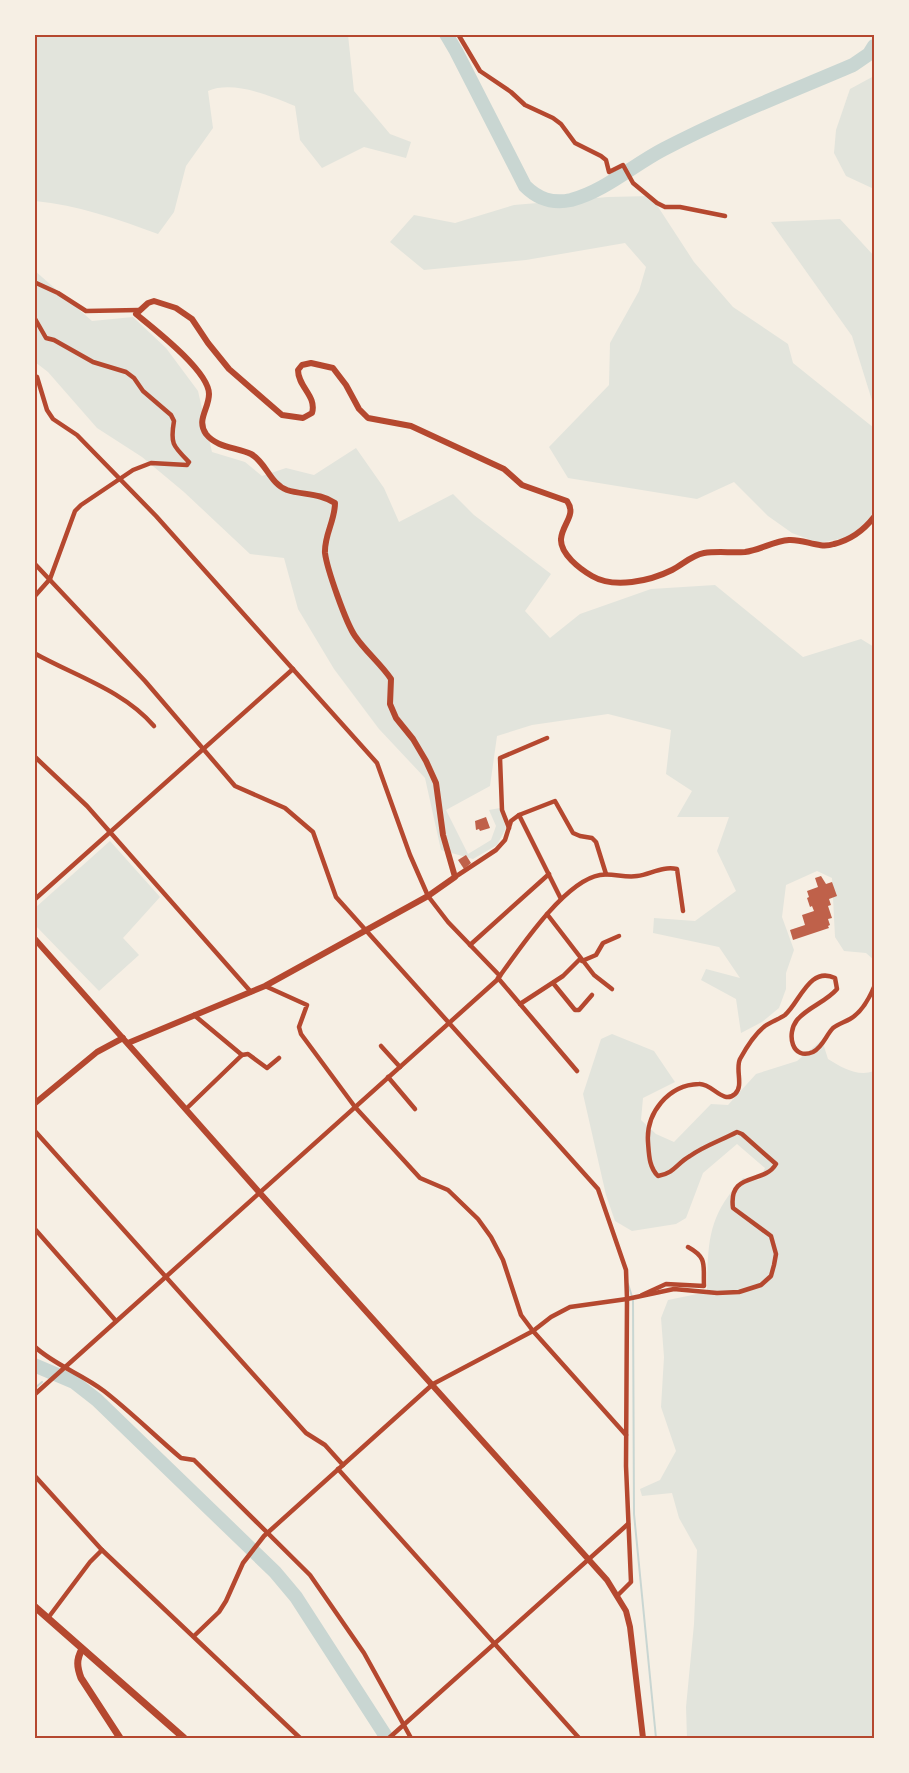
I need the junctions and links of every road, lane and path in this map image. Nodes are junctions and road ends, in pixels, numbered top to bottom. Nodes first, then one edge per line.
1 (458, 34) edge
2 (725, 216) dead end
3 (34, 282) edge
4 (140, 310) junction
5 (34, 317) edge
6 (34, 376) edge
7 (119, 480) junction
8 (874, 517) edge
9 (34, 564) edge
10 (50, 579) junction
11 (34, 597) edge
12 (34, 653) edge
13 (293, 669) junction
14 (154, 726) dead end
15 (547, 738) dead end
16 (204, 749) junction
17 (34, 756) edge
18 (519, 815) junction
19 (509, 828) junction
20 (111, 832) junction
21 (549, 874) junction
22 (606, 874) junction
23 (455, 877) junction
24 (428, 896) junction
25 (561, 899) junction
26 (34, 900) edge
27 (682, 911) dead end
28 (547, 914) junction
29 (367, 930) junction
30 (619, 936) dead end
31 (34, 938) edge
32 (470, 945) junction
33 (581, 960) junction
34 (499, 977) junction
35 (553, 983) junction
36 (265, 986) junction
37 (874, 987) edge
38 (612, 989) dead end
39 (251, 992) junction
40 (592, 995) dead end
41 (520, 1004) junction
42 (194, 1015) junction
43 (449, 1023) junction
44 (126, 1040) junction
45 (381, 1046) dead end
46 (242, 1055) junction
47 (279, 1058) dead end
48 (400, 1067) junction
49 (577, 1071) dead end
50 (388, 1077) junction
51 (34, 1104) edge
52 (355, 1107) junction
53 (186, 1109) junction
54 (415, 1109) dead end
55 (34, 1130) edge
56 (259, 1192) junction
57 (34, 1228) edge
58 (688, 1247) dead end
59 (165, 1276) junction
60 (637, 1297) junction
61 (627, 1299) junction
62 (116, 1321) junction
63 (533, 1331) junction
64 (34, 1346) edge
65 (64, 1368) junction
66 (433, 1384) junction
67 (34, 1395) edge
68 (626, 1435) junction
69 (340, 1467) junction
70 (34, 1475) edge
71 (628, 1524) junction
72 (266, 1535) junction
73 (102, 1550) junction
74 (588, 1558) junction
75 (618, 1595) junction
76 (34, 1607) edge
77 (48, 1618) junction
78 (194, 1636) junction
79 (493, 1644) junction
80 (82, 1649) junction
81 (403, 1725) junction
82 (120, 1738) edge
83 (184, 1738) edge
84 (300, 1738) edge
85 (389, 1738) edge
86 (411, 1738) edge
87 (579, 1738) edge
88 (643, 1738) edge

1 - 2 street
3 - 4 street
4 - 8 street
4 - 23 street
5 - 7 street
6 - 7 street
7 - 10 street
7 - 13 street
9 - 10 street
10 - 11 street
10 - 16 street
12 - 14 street
13 - 16 street
13 - 24 street
15 - 19 street
16 - 20 street
16 - 29 street
17 - 20 street
18 - 19 street
18 - 21 street
18 - 22 street
19 - 23 street
20 - 26 street
20 - 39 street
21 - 25 street
21 - 32 street
22 - 25 street
22 - 27 street
23 - 24 street
24 - 29 street
24 - 32 street
25 - 28 street
28 - 33 street
28 - 34 street
29 - 36 street
29 - 43 street
30 - 33 street
31 - 44 street
32 - 34 street
33 - 35 street
33 - 38 street
34 - 41 street
34 - 43 street
35 - 40 street
35 - 41 street
36 - 39 street
36 - 52 street
37 - 60 street
39 - 42 street
41 - 49 street
42 - 44 street
42 - 46 street
43 - 48 street
43 - 61 street
44 - 51 street
44 - 53 street
45 - 48 street
46 - 47 street
46 - 53 street
48 - 50 street
50 - 52 street
50 - 54 street
52 - 56 street
52 - 63 street
53 - 56 street
55 - 59 street
56 - 59 street
56 - 66 street
57 - 62 street
58 - 60 street
59 - 62 street
59 - 69 street
60 - 61 street
61 - 63 street
61 - 68 street
62 - 65 street
63 - 66 street
63 - 68 street
64 - 65 street
65 - 67 street
65 - 72 street
66 - 69 street
66 - 74 street
68 - 71 street
69 - 72 street
69 - 79 street
70 - 73 street
71 - 74 street
71 - 75 street
72 - 78 street
72 - 81 street
73 - 77 street
73 - 78 street
74 - 75 street
74 - 79 street
75 - 88 street
76 - 77 main road
77 - 80 main road
78 - 84 street
79 - 81 street
79 - 87 street
80 - 82 main road
80 - 83 main road
81 - 85 street
81 - 86 street

